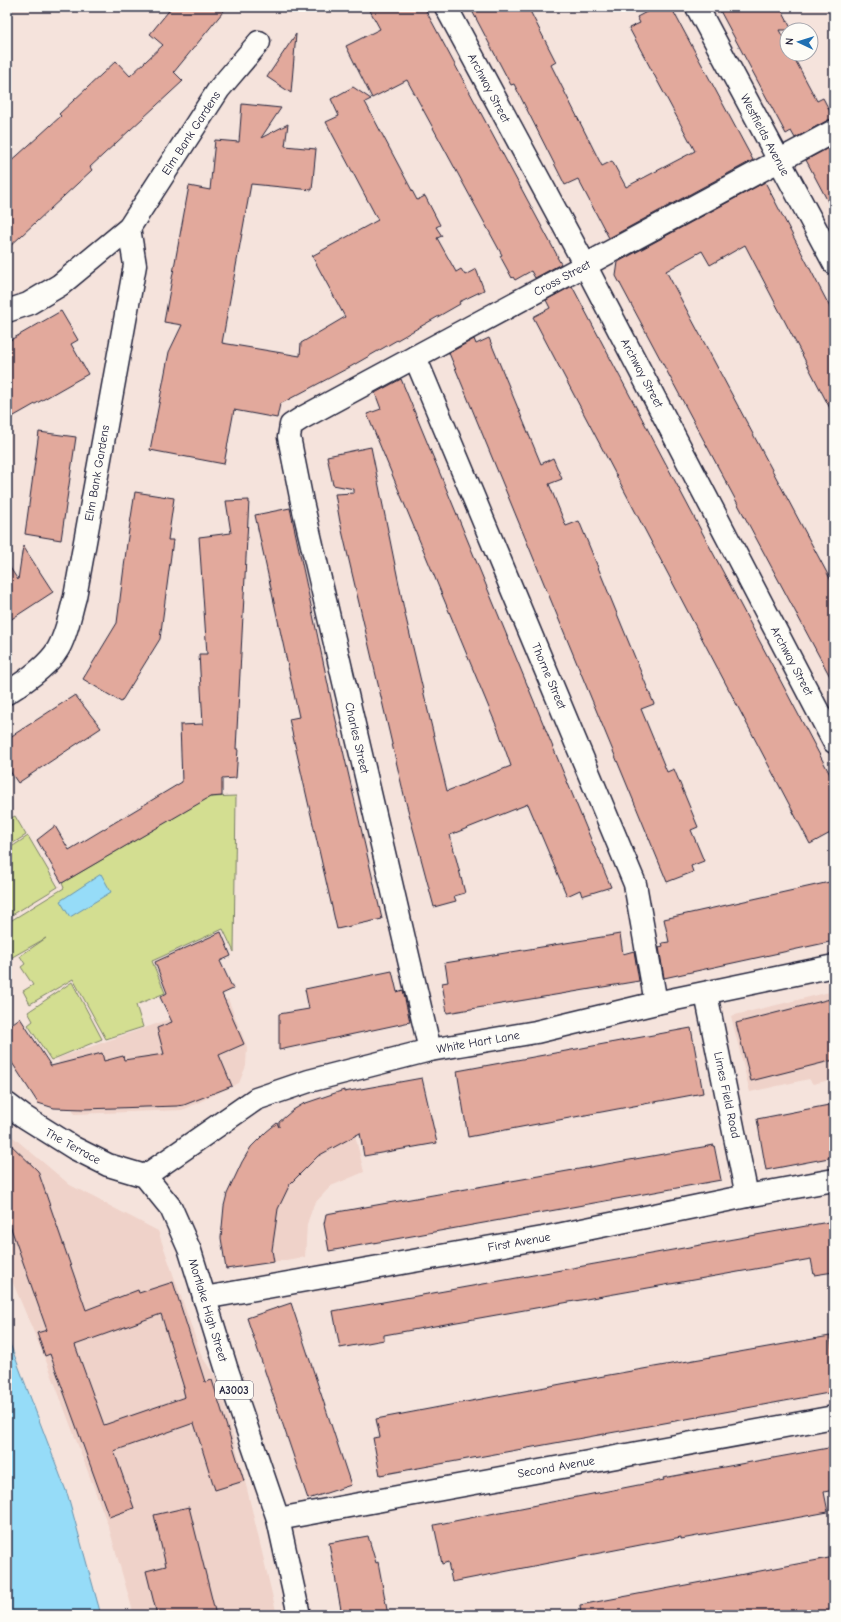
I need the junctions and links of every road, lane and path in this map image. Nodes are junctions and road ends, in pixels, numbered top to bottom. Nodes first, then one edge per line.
1 (446, 7) edge
2 (697, 7) edge
3 (259, 42) dead end
4 (834, 131) edge
5 (779, 160) junction
6 (129, 228) junction
7 (834, 263) edge
8 (585, 265) junction
9 (7, 311) edge
10 (415, 357) junction
11 (291, 425) joint
12 (7, 693) edge
13 (834, 742) edge
14 (834, 966) edge
15 (706, 994) junction
16 (656, 1003) junction
17 (430, 1050) junction
18 (7, 1104) edge
19 (145, 1176) junction
20 (834, 1180) edge
21 (747, 1196) junction
22 (204, 1298) junction
23 (834, 1417) edge
24 (278, 1519) junction
25 (299, 1615) edge

1 - 8 street, Archway Street
2 - 5 street, Westfields Avenue
3 - 6 street, Elm Bank Gardens
4 - 5 street, Cross Street
5 - 7 street, Westfields Avenue
5 - 8 street, Cross Street
6 - 9 street, Elm Bank Gardens
6 - 12 street, Elm Bank Gardens
8 - 10 street, Cross Street
8 - 13 street, Archway Street
10 - 11 street, Cross Street
10 - 16 street, Thorne Street
11 - 17 street, Charles Street
14 - 15 street, White Hart Lane
15 - 16 street, White Hart Lane
15 - 21 street, Limes Field Road
16 - 17 street, White Hart Lane
17 - 19 street, White Hart Lane
18 - 19 street, The Terrace
19 - 22 street, Mortlake High Street / A3003
20 - 21 street, First Avenue
21 - 22 street, First Avenue
22 - 24 street, Mortlake High Street / A3003
23 - 24 street, Second Avenue
24 - 25 street, Mortlake High Street / A3003

